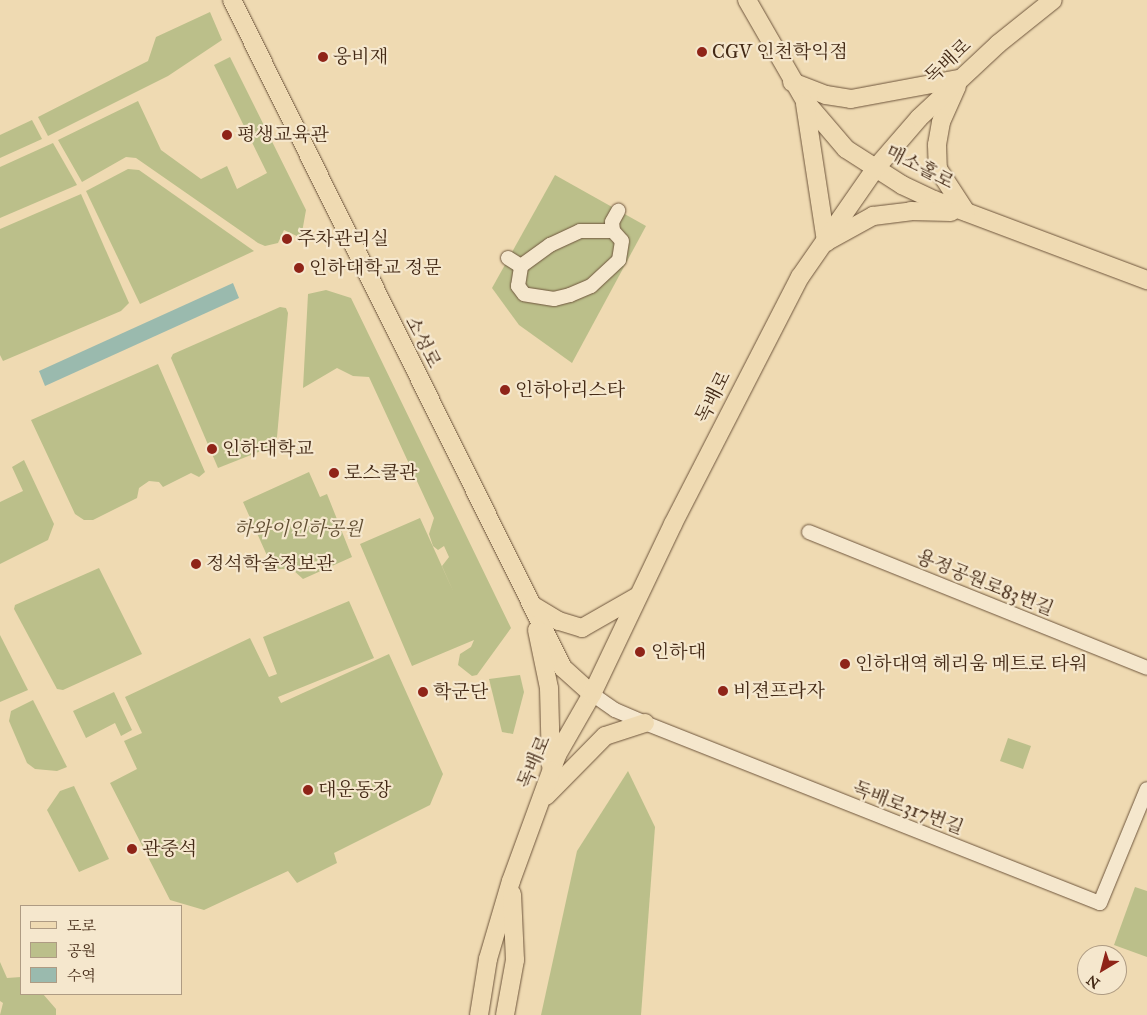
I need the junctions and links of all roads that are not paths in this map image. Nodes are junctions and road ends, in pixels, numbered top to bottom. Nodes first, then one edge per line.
1 (747, 0) edge
2 (1053, 0) edge
3 (237, 2) edge
4 (960, 79) junction
5 (792, 82) junction
6 (804, 102) junction
7 (875, 168) junction
8 (618, 211) dead end
9 (966, 212) junction
10 (612, 231) junction
11 (826, 242) junction
12 (508, 258) dead end
13 (521, 266) junction
14 (1147, 280) edge
15 (809, 532) dead end
16 (638, 596) junction
17 (532, 605) junction
18 (1147, 668) edge
19 (592, 694) junction
20 (645, 723) junction
21 (552, 771) junction
22 (1147, 789) edge
23 (540, 802) junction
24 (511, 881) junction
25 (479, 1015) edge
26 (505, 1015) edge

1 - 5 main road, 매소홀로
2 - 4 main road, 독배로
3 - 17 main road, 소성로
4 - 5 main road
4 - 7 main road, 독배로
4 - 9 main road
5 - 6 main road, 매소홀로
6 - 7 main road, 매소홀로
6 - 11 main road
7 - 9 main road, 매소홀로
7 - 11 main road, 독배로
8 - 10 street
9 - 11 main road
9 - 14 main road, 매소홀로
10 - 13 street
10 - 13 street
11 - 16 main road, 독배로
12 - 13 street
15 - 18 street, 용정공원로83번길
16 - 17 main road
16 - 19 main road, 독배로
17 - 19 main road, 소성로
17 - 21 main road
19 - 20 street, 독배로317번길
19 - 21 main road, 독배로
20 - 22 street, 독배로317번길
20 - 23 main road
21 - 23 main road, 독배로
23 - 24 main road, 독배로
24 - 25 main road, 독배로
24 - 26 main road, 독배로

